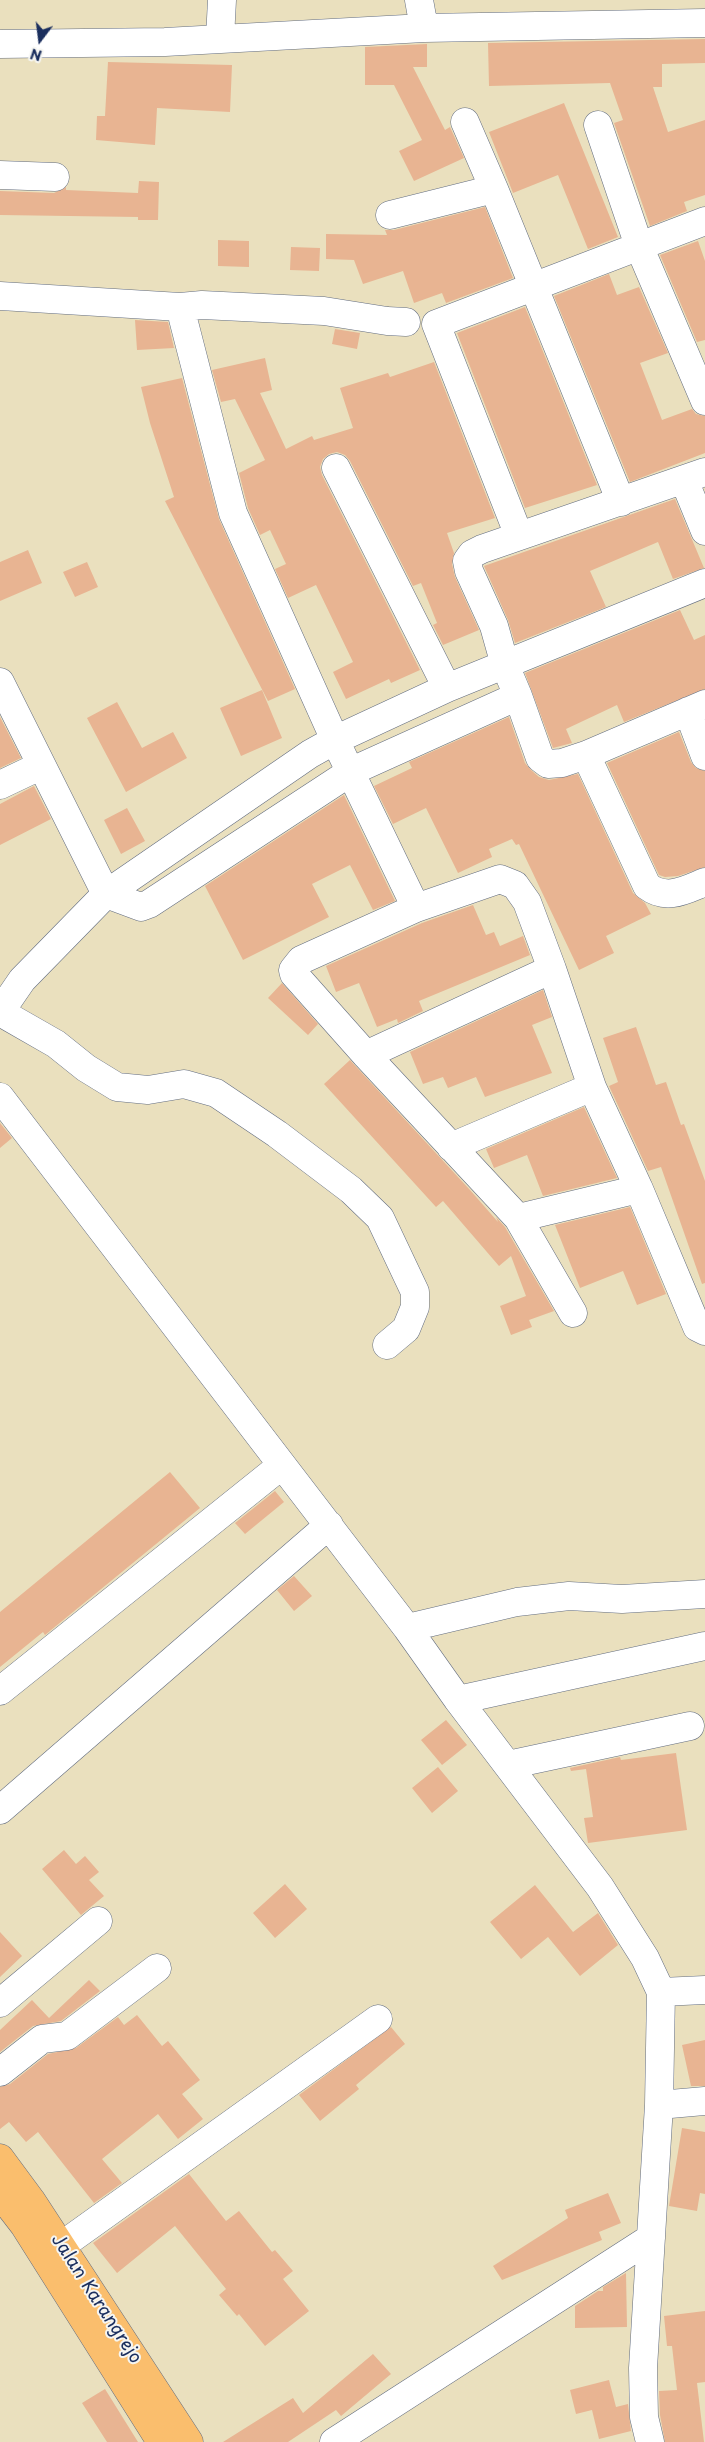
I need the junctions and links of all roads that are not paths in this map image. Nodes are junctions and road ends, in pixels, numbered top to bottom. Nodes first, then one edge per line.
1 (222, 0) edge
2 (419, 0) edge
3 (705, 23) edge
4 (424, 28) junction
5 (220, 38) junction
6 (0, 44) edge
7 (465, 122) dead end
8 (598, 125) dead end
9 (0, 175) edge
10 (55, 177) dead end
11 (494, 189) junction
12 (390, 215) dead end
13 (705, 221) edge
14 (639, 246) junction
15 (533, 287) junction
16 (0, 296) edge
17 (180, 307) junction
18 (406, 322) dead end
19 (705, 401) edge
20 (336, 468) dead end
21 (695, 476) edge
22 (621, 502) junction
23 (705, 531) edge
24 (519, 536) junction
25 (705, 582) edge
26 (505, 665) junction
27 (0, 682) edge
28 (447, 688) junction
29 (518, 696) junction
30 (696, 707) edge
31 (335, 740) junction
32 (586, 755) junction
33 (705, 756) edge
34 (40, 766) junction
35 (352, 771) junction
36 (0, 785) edge
37 (705, 882) edge
38 (106, 894) junction
39 (416, 908) junction
40 (552, 969) junction
41 (0, 1012) edge
42 (366, 1055) junction
43 (592, 1087) junction
44 (0, 1097) edge
45 (451, 1147) junction
46 (639, 1189) junction
47 (518, 1218) junction
48 (573, 1313) dead end
49 (705, 1331) edge
50 (387, 1345) dead end
51 (282, 1465) junction
52 (329, 1525) junction
53 (705, 1594) edge
54 (407, 1628) junction
55 (705, 1646) edge
56 (0, 1692) edge
57 (458, 1700) junction
58 (690, 1726) dead end
59 (508, 1765) junction
60 (0, 1810) edge
61 (98, 1921) dead end
62 (157, 1968) dead end
63 (705, 1990) edge
64 (661, 1992) junction
65 (0, 2003) edge
66 (378, 2019) dead end
67 (0, 2072) edge
68 (705, 2101) edge
69 (659, 2105) junction
70 (0, 2158) edge
71 (0, 2194) edge
72 (651, 2238) junction
73 (61, 2246) junction
74 (161, 2442) edge
75 (189, 2442) edge
76 (334, 2442) edge
77 (650, 2442) edge

1 - 5 street
2 - 4 street
3 - 4 street
4 - 5 street
5 - 6 street
7 - 11 street
8 - 14 street
9 - 10 street
11 - 12 street
11 - 15 street
13 - 14 street
14 - 15 street
14 - 19 street
15 - 22 street
15 - 24 street
16 - 17 street
17 - 18 street
17 - 31 street
20 - 28 street
21 - 22 street
21 - 23 street
22 - 24 street
24 - 26 street
25 - 26 street
26 - 28 street
26 - 29 street
27 - 34 street
28 - 31 street
29 - 32 street
29 - 35 street
30 - 32 street
30 - 33 street
31 - 35 street
31 - 38 street
32 - 37 street
34 - 36 street
34 - 38 street
35 - 38 street
35 - 39 street
38 - 41 street
39 - 40 street
39 - 42 street
40 - 42 street
40 - 43 street
41 - 50 street
42 - 45 street
43 - 45 street
43 - 46 street
44 - 51 street
45 - 47 street
46 - 47 street
46 - 49 street
47 - 48 street
51 - 52 street
51 - 56 street
52 - 54 street
52 - 60 street
53 - 54 street
54 - 57 street
55 - 57 street
57 - 59 street
58 - 59 street
59 - 64 street
61 - 65 street
62 - 67 street
63 - 64 street
64 - 69 street
66 - 73 street
68 - 69 street
69 - 72 street
70 - 73 main road, Jalan Karangrejo
71 - 74 main road, Jalan Karangrejo
72 - 76 street
72 - 77 street
73 - 75 main road, Jalan Karangrejo

